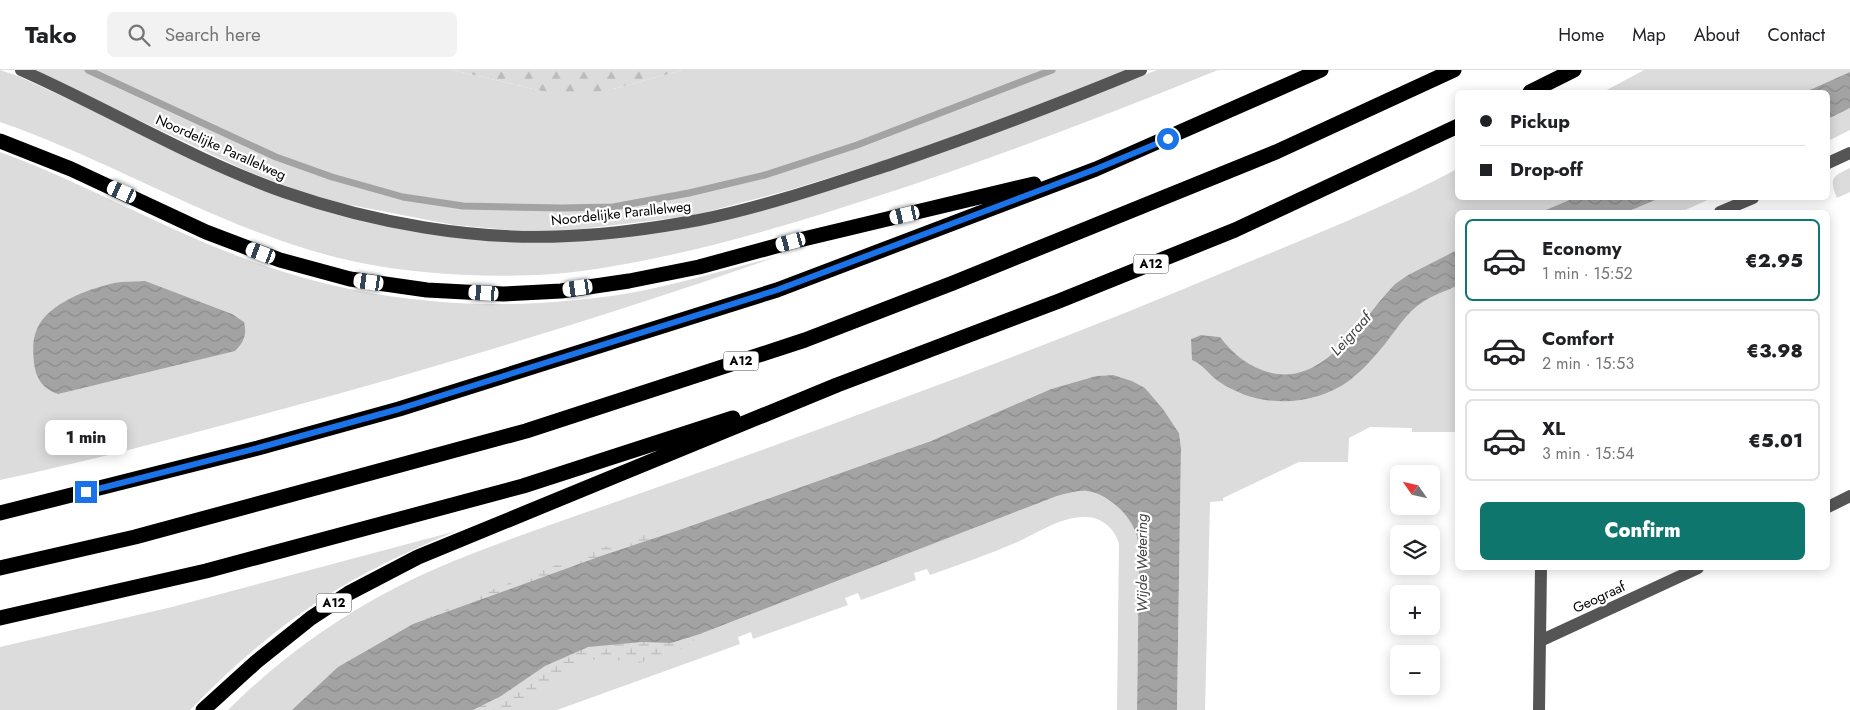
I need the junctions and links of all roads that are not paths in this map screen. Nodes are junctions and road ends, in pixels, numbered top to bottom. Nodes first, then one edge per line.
1 (21, 70) edge
2 (1141, 70) edge
3 (1321, 70) edge
4 (1454, 70) edge
5 (1574, 70) edge
6 (1534, 90) edge
7 (1455, 127) edge
8 (0, 140) edge
9 (1850, 153) edge
10 (1830, 162) edge
11 (1096, 169) junction
12 (1748, 200) edge
13 (1725, 210) edge
14 (837, 385) junction
15 (1850, 496) edge
16 (1830, 506) edge
17 (0, 513) edge
18 (0, 568) edge
19 (1541, 570) edge
20 (1694, 570) edge
21 (0, 618) edge
22 (1540, 641) junction
23 (203, 710) edge
24 (1539, 710) edge

1 - 2 street, Noordelijke Parallelweg
3 - 11 highway
4 - 18 highway, A12
5 - 6 highway
7 - 14 highway, A12
8 - 11 highway
9 - 10 street
11 - 17 highway
12 - 13 street
14 - 21 highway, A12
14 - 23 highway, A12
15 - 16 street
19 - 22 street
20 - 22 street, Geograaf
22 - 24 street

